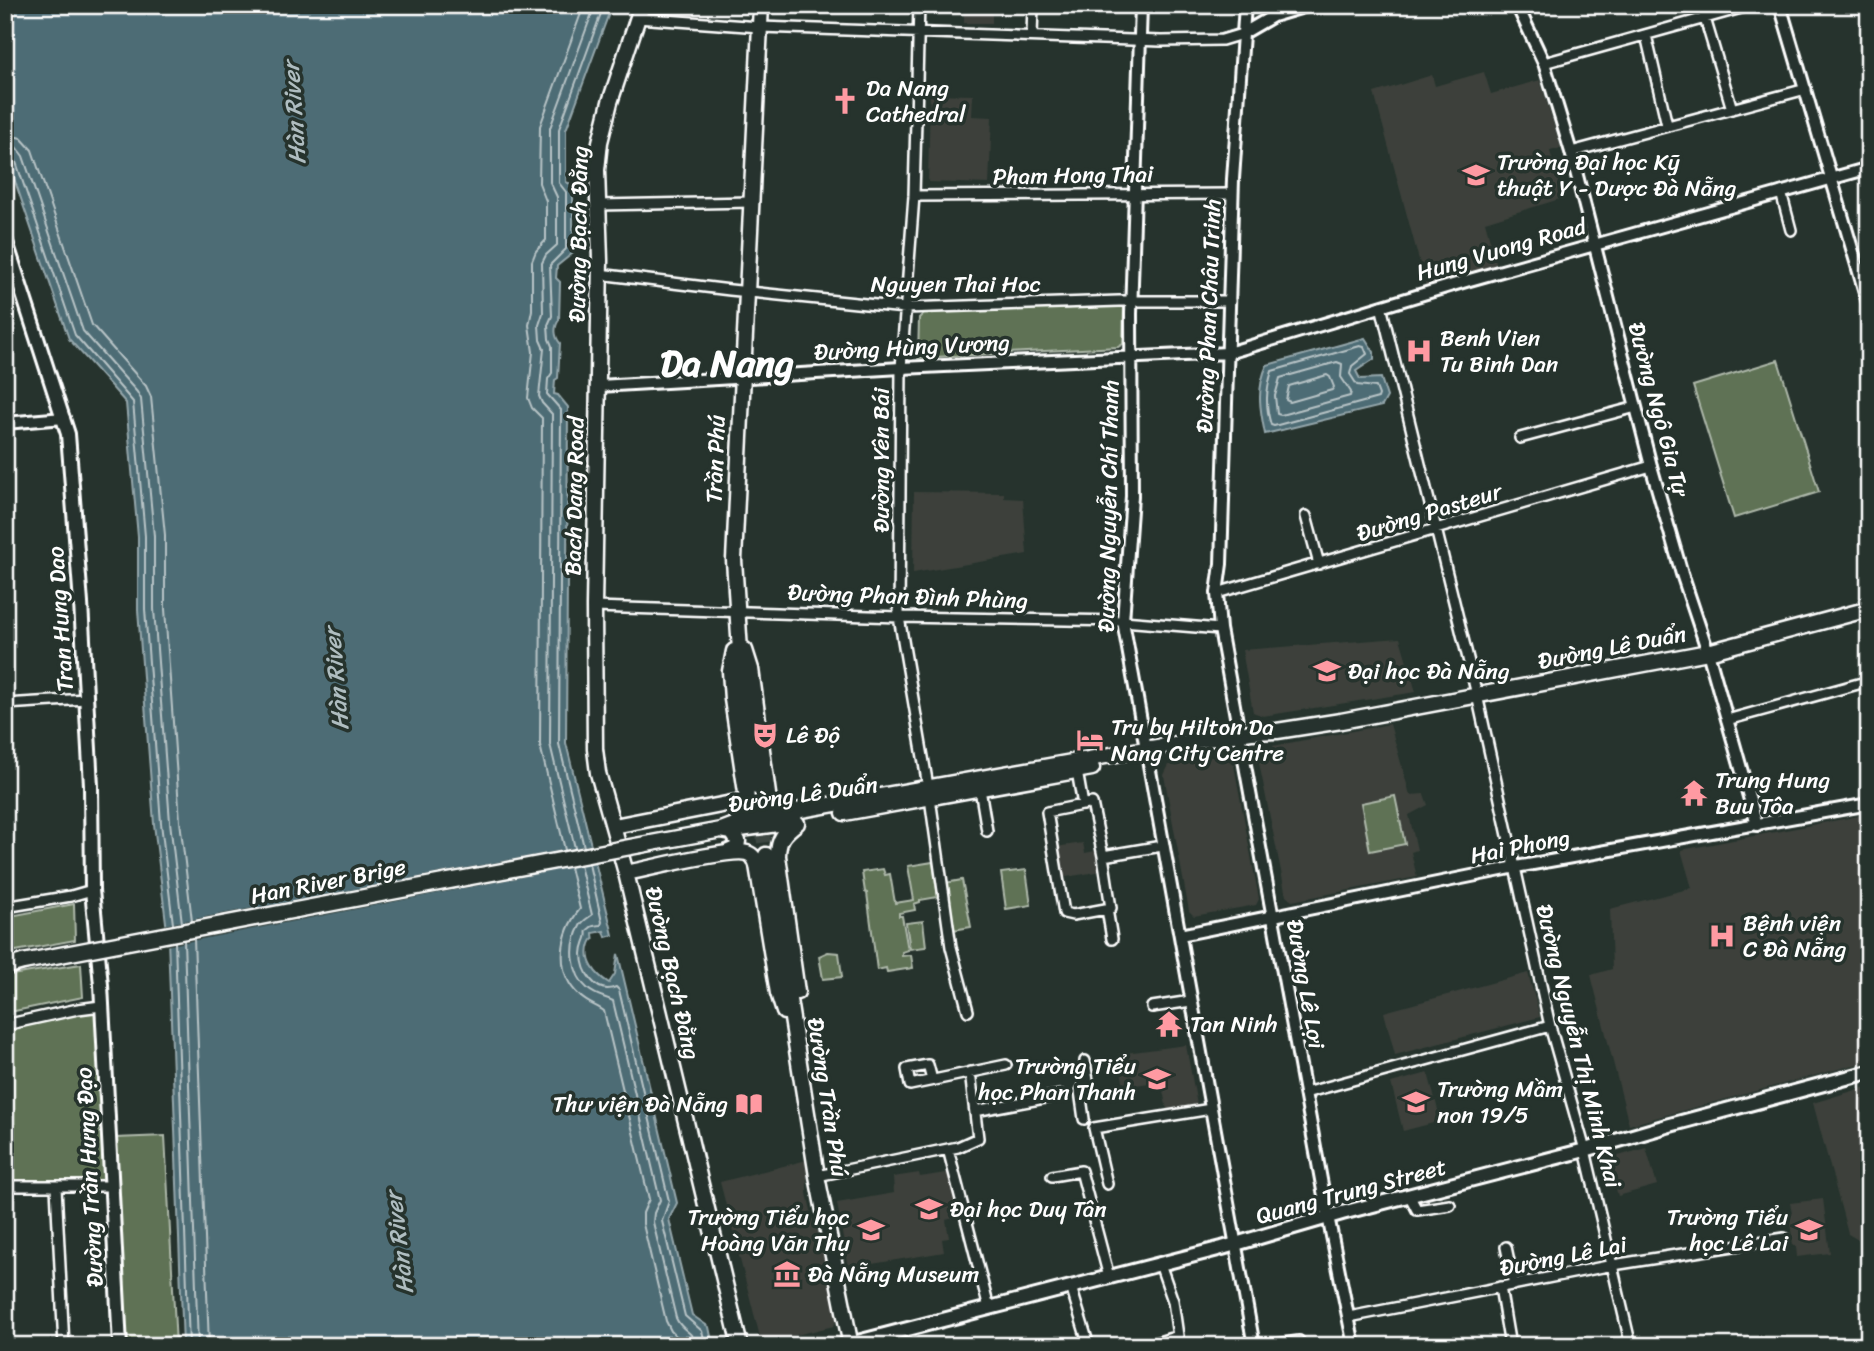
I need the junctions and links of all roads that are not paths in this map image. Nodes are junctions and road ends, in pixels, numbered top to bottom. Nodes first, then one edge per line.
1 (761, 5) edge
2 (919, 5) edge
3 (1033, 5) edge
4 (1141, 5) edge
5 (1310, 5) edge
6 (1517, 5) edge
7 (1701, 5) edge
8 (1752, 5) edge
9 (1780, 5) edge
10 (1248, 8) edge
11 (639, 12) edge
12 (1705, 19) junction
13 (760, 27) junction
14 (918, 32) junction
15 (1242, 34) junction
16 (1646, 35) junction
17 (1031, 36) junction
18 (1139, 40) junction
19 (1544, 63) junction
20 (1806, 89) junction
21 (1732, 109) junction
22 (1667, 125) junction
23 (1571, 152) junction
24 (1869, 168) edge
25 (1831, 178) junction
26 (1782, 192) junction
27 (1136, 194) junction
28 (1232, 194) junction
29 (914, 196) junction
30 (752, 202) junction
31 (600, 205) junction
32 (1791, 230) dead end
33 (5, 239) edge
34 (1594, 244) junction
35 (599, 274) junction
36 (748, 292) junction
37 (1132, 301) junction
38 (1230, 301) junction
39 (1381, 306) junction
40 (1869, 306) edge
41 (905, 308) junction
42 (1228, 353) junction
43 (1131, 358) junction
44 (901, 368) junction
45 (741, 378) junction
46 (599, 386) junction
47 (1636, 407) junction
48 (64, 418) junction
49 (5, 423) edge
50 (1520, 438) dead end
51 (1651, 466) junction
52 (1306, 516) dead end
53 (1437, 529) junction
54 (1319, 565) junction
55 (1217, 593) junction
56 (594, 607) junction
57 (1869, 609) edge
58 (736, 610) junction
59 (899, 617) junction
60 (1123, 621) junction
61 (737, 629) junction
62 (1220, 629) junction
63 (1708, 652) junction
64 (1869, 681) edge
65 (1477, 695) junction
66 (86, 699) junction
67 (5, 704) edge
68 (1727, 720) junction
69 (1239, 738) junction
70 (1146, 753) junction
71 (1077, 771) junction
72 (980, 789) junction
73 (761, 790) junction
74 (929, 793) junction
75 (747, 800) junction
76 (1869, 804) edge
77 (1083, 805) junction
78 (771, 816) junction
79 (801, 816) junction
80 (750, 819) junction
81 (1757, 825) junction
82 (614, 826) junction
83 (721, 830) junction
84 (987, 831) dead end
85 (1162, 846) junction
86 (717, 855) junction
87 (766, 855) tunnel mouth
88 (1103, 856) junction
89 (1516, 867) junction
90 (626, 873) junction
91 (92, 890) junction
92 (5, 907) edge
93 (1109, 909) junction
94 (1272, 916) junction
95 (1180, 935) junction
96 (1112, 939) dead end
97 (5, 965) edge
98 (1191, 1001) junction
99 (101, 1006) junction
100 (1152, 1007) dead end
101 (968, 1011) dead end
102 (5, 1025) edge
103 (1550, 1026) junction
104 (797, 1050) junction
105 (1085, 1060) dead end
106 (1006, 1065) dead end
107 (970, 1072) junction
108 (1869, 1072) edge
109 (932, 1080) dead end
110 (1305, 1093) junction
111 (1061, 1095) dead end
112 (1210, 1109) junction
113 (975, 1111) junction
114 (1084, 1119) dead end
115 (948, 1149) junction
116 (1585, 1150) junction
117 (817, 1176) junction
118 (1052, 1176) dead end
119 (1107, 1184) dead end
120 (5, 1186) edge
121 (111, 1186) junction
122 (56, 1187) junction
123 (1409, 1195) junction
124 (1450, 1205) dead end
125 (1328, 1216) junction
126 (1784, 1238) dead end
127 (1235, 1244) junction
128 (1506, 1247) dead end
129 (1160, 1264) junction
130 (1614, 1265) junction
131 (1110, 1277) junction
132 (1514, 1285) junction
133 (1071, 1287) junction
134 (1500, 1287) junction
135 (989, 1308) junction
136 (1349, 1317) junction
137 (1869, 1340) edge
138 (1178, 1341) edge
139 (1299, 1341) dead end
140 (848, 1345) edge
141 (64, 1346) edge
142 (120, 1346) edge
143 (740, 1346) edge
144 (1089, 1346) edge
145 (1146, 1346) edge
146 (1254, 1346) edge
147 (1263, 1346) edge
148 (1354, 1346) edge
149 (1510, 1346) edge
150 (1631, 1346) edge
151 (1842, 1346) edge

1 - 13 main road, Trần Phú
2 - 14 street, Đường Yên Bái
3 - 17 street
4 - 18 street, Đường Nguyễn Chí Thanh
5 - 15 street
6 - 19 street, Đường Ngô Gia Tự
7 - 12 street
8 - 12 street
9 - 20 street
10 - 15 street, Đường Phan Châu Trinh
11 - 13 street
11 - 31 main road, Đường Bạch Đằng
12 - 16 street
12 - 21 street
13 - 14 street
13 - 30 main road, Trần Phú
14 - 17 street
14 - 29 street, Đường Yên Bái
15 - 18 street
15 - 28 street, Đường Phan Châu Trinh
16 - 19 street
16 - 22 street
17 - 18 street
18 - 27 street, Đường Nguyễn Chí Thanh
19 - 23 street, Đường Ngô Gia Tự
20 - 21 street
20 - 25 street
21 - 22 street
22 - 23 street
23 - 34 street, Đường Ngô Gia Tự
24 - 25 street, Hung Vuong Road
25 - 26 street, Hung Vuong Road
25 - 40 street
26 - 32 street
26 - 34 street, Hung Vuong Road
27 - 28 street, Pham Hong Thai
27 - 29 street, Pham Hong Thai
27 - 37 street, Đường Nguyễn Chí Thanh
28 - 38 street, Đường Phan Châu Trinh
29 - 41 street, Đường Yên Bái
30 - 31 street
30 - 36 main road, Trần Phú
31 - 35 main road, Đường Bạch Đằng
33 - 48 main road, Tran Hung Dao
34 - 39 street, Hung Vuong Road
34 - 47 street, Đường Ngô Gia Tự
35 - 36 street, Nguyen Thai Hoc
35 - 46 main road, Đường Bạch Đằng
36 - 41 street, Nguyen Thai Hoc
36 - 45 main road, Trần Phú
37 - 38 street, Nguyen Thai Hoc
37 - 41 street, Nguyen Thai Hoc
37 - 43 street, Đường Nguyễn Chí Thanh
38 - 42 street, Đường Phan Châu Trinh
39 - 42 street, Hung Vuong Road
39 - 53 street, Đường Nguyễn Thị Minh Khai
41 - 44 street, Đường Yên Bái
42 - 43 street, Đường Hùng Vương
42 - 55 street, Đường Phan Châu Trinh
43 - 44 street, Đường Hùng Vương
43 - 60 street, Đường Nguyễn Chí Thanh
44 - 45 street, Đường Hùng Vương
44 - 59 street, Đường Yên Bái
45 - 46 street, Đường Hùng Vương
45 - 58 main road, Trần Phú
46 - 56 main road, Bach Dang Road
47 - 50 street
47 - 51 street, Đường Ngô Gia Tự
48 - 49 street
48 - 66 main road, Tran Hung Dao
51 - 53 street, Đường Pasteur
51 - 63 street, Đường Ngô Gia Tự
52 - 54 street
53 - 54 street, Đường Pasteur
53 - 65 street, Đường Nguyễn Thị Minh Khai
54 - 55 street, Đường Pasteur
55 - 62 street, Đường Phan Châu Trinh
56 - 58 street, Đường Phan Đình Phùng
56 - 82 main road, Đường Bạch Đằng
57 - 63 main road, Đường Lê Duẩn
58 - 59 street, Đường Phan Đình Phùng
58 - 61 main road, Trần Phú
59 - 60 street, Đường Phan Đình Phùng
59 - 74 street, Đường Yên Bái
60 - 62 street, Đường Phan Đình Phùng
60 - 70 street, Đường Nguyễn Chí Thanh
61 - 73 main road, Trần Phú
61 - 75 main road
62 - 69 street, Đường Lê Lợi
63 - 65 main road, Đường Lê Duẩn
63 - 68 street, Đường Ngô Gia Tự
64 - 68 street
65 - 69 main road, Đường Lê Duẩn
65 - 89 street, Đường Nguyễn Thị Minh Khai
66 - 67 street
66 - 91 main road, Tran Hung Dao
68 - 81 street, Đường Ngô Gia Tự
69 - 70 main road, Đường Lê Duẩn
69 - 94 street, Đường Lê Lợi
70 - 71 main road, Đường Lê Duẩn
70 - 74 main road, Đường Lê Duẩn
70 - 85 street, Đường Nguyễn Chí Thanh
71 - 72 main road, Đường Lê Duẩn
71 - 77 street
72 - 74 main road, Đường Lê Duẩn
72 - 84 street
73 - 78 main road, Trần Phú
73 - 79 main road
74 - 79 main road, Đường Lê Duẩn
74 - 101 street, Đường Yên Bái
75 - 80 main road
75 - 82 main road
76 - 81 street, Hai Phong
77 - 88 street
77 - 93 street
78 - 79 main road, Đường Lê Duẩn
78 - 80 main road, Đường Lê Duẩn
79 - 83 main road, Đường Lê Duẩn
79 - 104 main road
80 - 83 main road, Đường Lê Duẩn
81 - 89 street, Hai Phong
82 - 90 main road, Đường Bạch Đằng
83 - 86 main road
83 - 97 main road, Han River Brige, bridge
85 - 88 street
85 - 95 street, Đường Nguyễn Chí Thanh
86 - 90 main road
86 - 104 main road
87 - 104 main road, Đường Trần Phú
88 - 93 street
89 - 94 street, Hai Phong
89 - 103 street, Đường Nguyễn Thị Minh Khai
90 - 143 main road, Đường Bạch Đằng
91 - 92 street
91 - 99 main road, Tran Hung Dao
93 - 96 street
94 - 95 street, Hai Phong
94 - 110 street, Đường Lê Lợi
95 - 98 street, Đường Nguyễn Chí Thanh
98 - 100 street
98 - 112 street, Đường Nguyễn Chí Thanh
99 - 102 street
99 - 121 main road, Đường Trần Hưng Đạo
103 - 110 street
103 - 116 street, Đường Nguyễn Thị Minh Khai
104 - 117 main road, Đường Trần Phú
105 - 114 street
106 - 107 street
107 - 109 street
107 - 113 street
108 - 116 main road, Quang Trung Street
110 - 125 street, Đường Lê Lợi
111 - 113 street
112 - 119 street
112 - 127 street, Đường Nguyễn Chí Thanh
113 - 115 street
115 - 117 street
115 - 135 street
116 - 123 main road, Quang Trung Street
116 - 130 street, Đường Nguyễn Thị Minh Khai
117 - 140 main road, Đường Trần Phú
118 - 131 street
120 - 122 street
121 - 122 street
121 - 142 main road, Đường Trần Hưng Đạo
122 - 141 street
123 - 124 street
123 - 125 main road, Quang Trung Street
125 - 127 main road, Quang Trung Street
125 - 136 street, Đường Lê Lợi
126 - 130 street, Đường Lê Lai
127 - 129 main road, Quang Trung Street
127 - 146 street, Đường Nguyễn Chí Thanh
128 - 132 street
129 - 131 main road, Quang Trung Street
129 - 138 street
130 - 132 street, Đường Lê Lai
130 - 150 street, Đường Nguyễn Thị Minh Khai
131 - 133 main road, Quang Trung Street
132 - 134 street, Đường Lê Lai
133 - 135 main road, Quang Trung Street
133 - 144 street
134 - 136 street, Đường Lê Lai
134 - 149 street
135 - 140 main road, Quang Trung Street
136 - 148 street, Đường Lê Lợi
137 - 151 street
138 - 145 street
139 - 147 street

